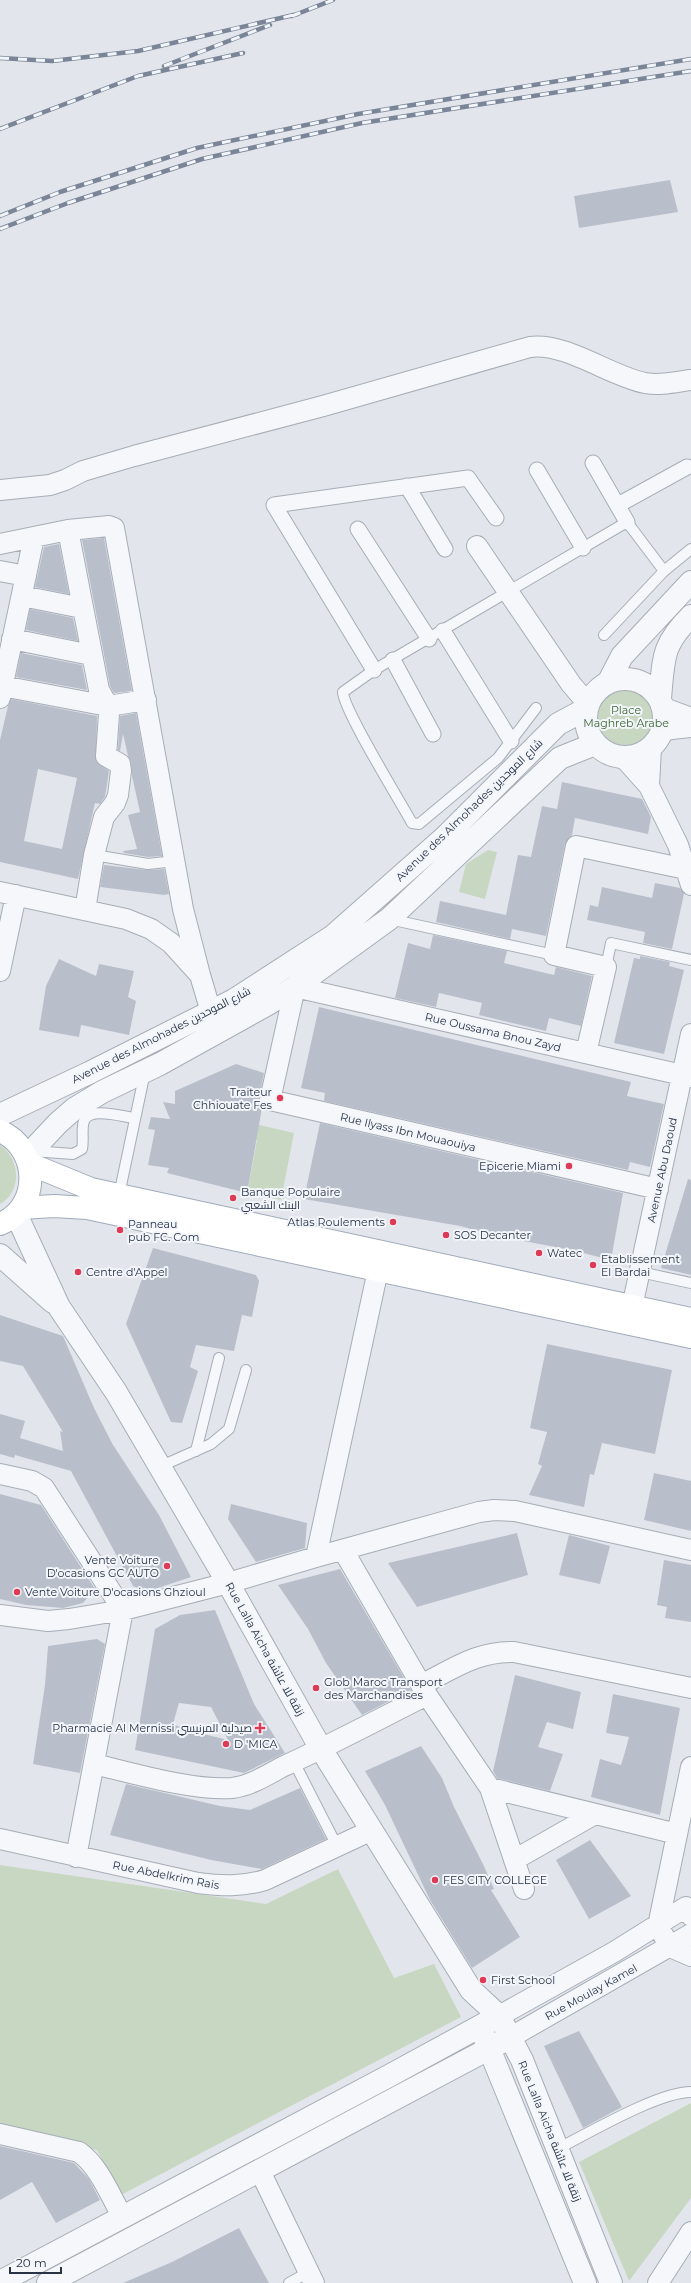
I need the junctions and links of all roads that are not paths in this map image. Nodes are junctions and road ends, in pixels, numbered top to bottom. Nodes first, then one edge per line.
1 (691, 380) edge
2 (593, 463) dead end
3 (687, 467) dead end
4 (537, 470) dead end
5 (407, 486) junction
6 (0, 490) edge
7 (618, 505) junction
8 (496, 518) dead end
9 (627, 522) junction
10 (358, 529) dead end
11 (68, 530) junction
12 (34, 537) junction
13 (0, 544) edge
14 (477, 546) dead end
15 (445, 548) dead end
16 (583, 548) junction
17 (691, 549) edge
18 (0, 571) edge
19 (664, 571) junction
20 (26, 576) junction
21 (691, 582) edge
22 (507, 591) junction
23 (22, 596) junction
24 (82, 608) junction
25 (691, 616) edge
26 (443, 631) junction
27 (604, 636) dead end
28 (12, 639) junction
29 (429, 639) junction
30 (91, 655) junction
31 (393, 660) junction
32 (374, 670) junction
33 (1, 692) edge
34 (595, 697) junction
35 (146, 700) junction
36 (662, 703) junction
37 (108, 706) junction
38 (536, 708) dead end
39 (691, 718) edge
40 (691, 727) edge
41 (663, 730) junction
42 (433, 734) dead end
43 (511, 741) junction
44 (595, 744) junction
45 (652, 748) junction
46 (624, 758) junction
47 (649, 786) junction
48 (94, 855) junction
49 (175, 861) junction
50 (689, 877) edge
51 (8, 893) edge
52 (85, 910) junction
53 (389, 919) junction
54 (554, 955) junction
55 (691, 960) edge
56 (606, 966) junction
57 (0, 967) edge
58 (200, 975) junction
59 (295, 987) junction
60 (211, 1012) junction
61 (691, 1034) edge
62 (586, 1053) junction
63 (145, 1071) junction
64 (687, 1076) edge
65 (0, 1115) edge
66 (79, 1115) junction
67 (135, 1118) junction
68 (0, 1131) edge
69 (29, 1157) junction
70 (658, 1189) junction
71 (119, 1195) junction
72 (12, 1215) edge
73 (0, 1255) edge
74 (378, 1270) junction
75 (640, 1272) junction
76 (691, 1283) edge
77 (59, 1307) junction
78 (632, 1307) junction
79 (691, 1319) edge
80 (691, 1337) edge
81 (219, 1358) dead end
82 (246, 1370) dead end
83 (196, 1450) junction
84 (159, 1467) junction
85 (0, 1474) edge
86 (343, 1550) junction
87 (691, 1550) edge
88 (316, 1557) junction
89 (228, 1583) junction
90 (123, 1610) junction
91 (0, 1615) edge
92 (691, 1688) edge
93 (424, 1690) junction
94 (321, 1748) junction
95 (294, 1762) junction
96 (94, 1764) junction
97 (691, 1767) edge
98 (490, 1788) junction
99 (595, 1814) junction
100 (370, 1831) junction
101 (677, 1834) junction
102 (0, 1839) edge
103 (338, 1848) junction
104 (76, 1857) junction
105 (514, 1860) junction
106 (668, 1880) junction
107 (524, 1889) dead end
108 (689, 1909) edge
109 (658, 1926) junction
110 (691, 1934) edge
111 (670, 1947) junction
112 (691, 1956) edge
113 (489, 2021) junction
114 (511, 2037) junction
115 (489, 2048) junction
116 (691, 2092) edge
117 (0, 2134) edge
118 (557, 2149) junction
119 (260, 2171) junction
120 (122, 2216) junction
121 (691, 2232) edge
122 (312, 2278) edge
123 (56, 2281) edge
124 (0, 2282) edge
125 (289, 2283) edge
126 (585, 2283) edge
127 (611, 2283) edge
128 (658, 2283) edge

1 - 6 street
2 - 7 street
3 - 7 street
4 - 16 street
5 - 8 street
5 - 15 street
5 - 32 street
7 - 9 street
9 - 16 lane
9 - 19 lane
10 - 29 street
11 - 12 street
11 - 24 street
11 - 35 street
12 - 13 street
12 - 20 street
14 - 22 street
16 - 22 lane
17 - 19 lane
18 - 20 street
19 - 27 lane
20 - 23 street
21 - 34 street
22 - 26 lane
22 - 34 street
23 - 24 street
23 - 28 street
24 - 30 street
25 - 36 street
26 - 29 lane
26 - 43 street
28 - 30 street
28 - 33 street
29 - 31 lane
30 - 37 street
31 - 32 lane
31 - 42 street
32 - 43 lane
33 - 37 street
34 - 36 street
34 - 44 street
34 - 60 street, Avenue des Almohades شارع الموحدين
35 - 37 street
35 - 49 street
36 - 39 street
36 - 41 street
37 - 48 street
38 - 43 lane
40 - 41 street
41 - 45 street
44 - 46 street
44 - 53 street, Avenue des Almohades شارع الموحدين
45 - 46 street
45 - 47 street
46 - 47 street
47 - 50 street
48 - 49 lane
48 - 52 street
49 - 58 street
50 - 54 street
51 - 52 street
51 - 57 street
52 - 58 street
53 - 54 lane
53 - 59 street, Avenue des Almohades شارع الموحدين
54 - 56 street
55 - 56 lane
56 - 62 street
58 - 60 street
59 - 62 street, Rue Oussama Bnou Zayd
59 - 63 street, Avenue des Almohades شارع الموحدين
59 - 70 street, Rue Ilyass Ibn Mouaouiya
60 - 65 street, Avenue des Almohades شارع الموحدين
61 - 64 street, Avenue Abu Daoud
62 - 64 street, Rue Oussama Bnou Zayd
63 - 66 street, Avenue des Almohades شارع الموحدين
63 - 67 lane
64 - 70 street, Avenue Abu Daoud
66 - 67 lane
66 - 69 street, Avenue des Almohades شارع الموحدين
66 - 69 lane
67 - 71 lane
68 - 69 main road
69 - 71 main road
69 - 72 main road
70 - 75 street, Avenue Abu Daoud
71 - 78 main road
72 - 74 main road
72 - 77 street, Rue Lalla Aicha زنقة للا عائشة
73 - 77 street, Rue Lalla Aicha زنقة للا عائشة
74 - 80 main road
74 - 88 street
75 - 76 lane
75 - 78 street, Avenue Abu Daoud
77 - 84 street, Rue Lalla Aicha زنقة للا عائشة
78 - 79 main road
81 - 83 lane
82 - 83 lane
83 - 84 lane
84 - 89 street, Rue Lalla Aicha زنقة للا عائشة
85 - 90 street
86 - 87 street
86 - 88 street
86 - 93 street
88 - 89 street
89 - 90 street
89 - 94 street, Rue Lalla Aicha زنقة للا عائشة
90 - 91 street
90 - 96 street
92 - 93 street
93 - 94 street
93 - 98 street
94 - 95 street
94 - 100 street, Rue Lalla Aicha زنقة للا عائشة
95 - 96 street
95 - 103 lane
96 - 104 street
97 - 101 street
98 - 99 street
98 - 105 street
99 - 101 street
99 - 105 street
100 - 103 street, Rue Abdelkrim Raïs
100 - 113 street, Rue Lalla Aicha زنقة للا عائشة
101 - 106 street
102 - 104 street, Rue Abdelkrim Raïs
103 - 104 street, Rue Abdelkrim Raïs
105 - 107 street
106 - 108 street
106 - 109 street
108 - 109 street
109 - 111 street
109 - 113 street
110 - 111 street, Rue Moulay Kamel
111 - 112 street
111 - 114 street, Rue Moulay Kamel
113 - 114 street, Rue Lalla Aicha زنقة للا عائشة
113 - 115 street, Rue Lalla Aicha زنقة للا عائشة
113 - 120 street
114 - 115 street
114 - 118 street, Rue Lalla Aicha زنقة للا عائشة
115 - 119 street
115 - 126 street, Rue Lalla Aicha زنقة للا عائشة
116 - 118 lane
117 - 120 street
118 - 127 street, Rue Lalla Aicha زنقة للا عائشة
119 - 122 street
119 - 123 street
120 - 124 street
121 - 128 street
122 - 125 lane

